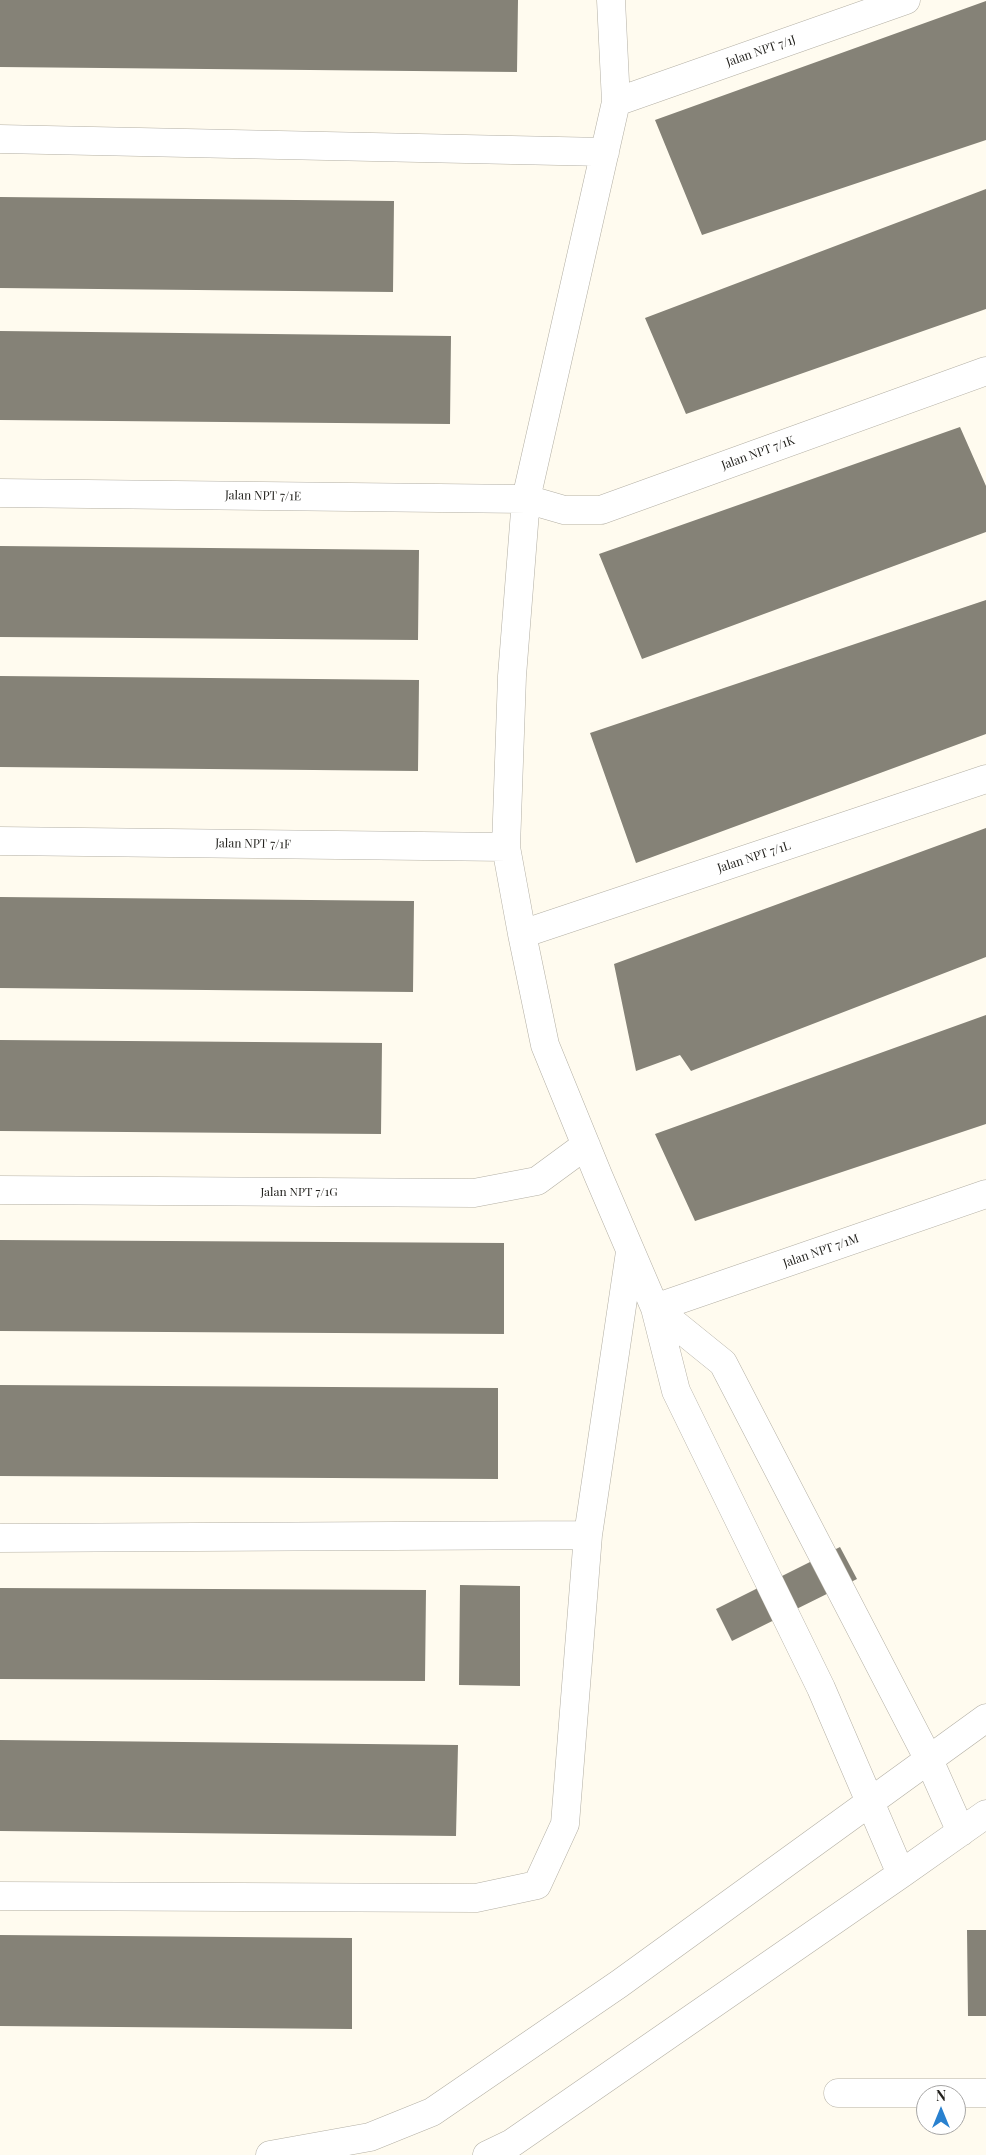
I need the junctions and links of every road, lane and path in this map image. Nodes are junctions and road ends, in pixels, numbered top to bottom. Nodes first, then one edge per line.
1 (611, 0) edge
2 (906, 0) edge
3 (616, 102) junction
4 (0, 140) edge
5 (605, 152) junction
6 (986, 371) edge
7 (0, 493) edge
8 (526, 499) junction
9 (986, 780) edge
10 (0, 841) edge
11 (506, 846) junction
12 (522, 934) junction
13 (586, 1145) junction
14 (0, 1190) edge
15 (986, 1194) edge
16 (630, 1252) junction
17 (655, 1308) junction
18 (588, 1535) junction
19 (0, 1538) edge
20 (986, 1718) edge
21 (929, 1760) junction
22 (870, 1802) junction
23 (986, 1814) edge
24 (961, 1832) junction
25 (902, 1874) junction
26 (0, 1896) edge
27 (838, 2093) dead end
28 (986, 2093) edge
29 (270, 2155) edge
30 (487, 2155) edge

1 - 3 street
2 - 3 street, Jalan NPT 7/1J
3 - 5 street
4 - 5 street
5 - 8 street
6 - 8 street, Jalan NPT 7/1K
7 - 8 street, Jalan NPT 7/1E
8 - 11 street
9 - 12 street, Jalan NPT 7/1L
10 - 11 street, Jalan NPT 7/1F
11 - 12 street
12 - 13 street
13 - 14 street, Jalan NPT 7/1G
13 - 16 street
15 - 17 street, Jalan NPT 7/1M
16 - 17 street
16 - 18 street
17 - 21 street
17 - 22 street
18 - 19 street
18 - 26 street
20 - 21 street
21 - 22 street
21 - 24 street
22 - 25 street
22 - 29 street
23 - 24 street
24 - 25 street
25 - 30 street
27 - 28 street

